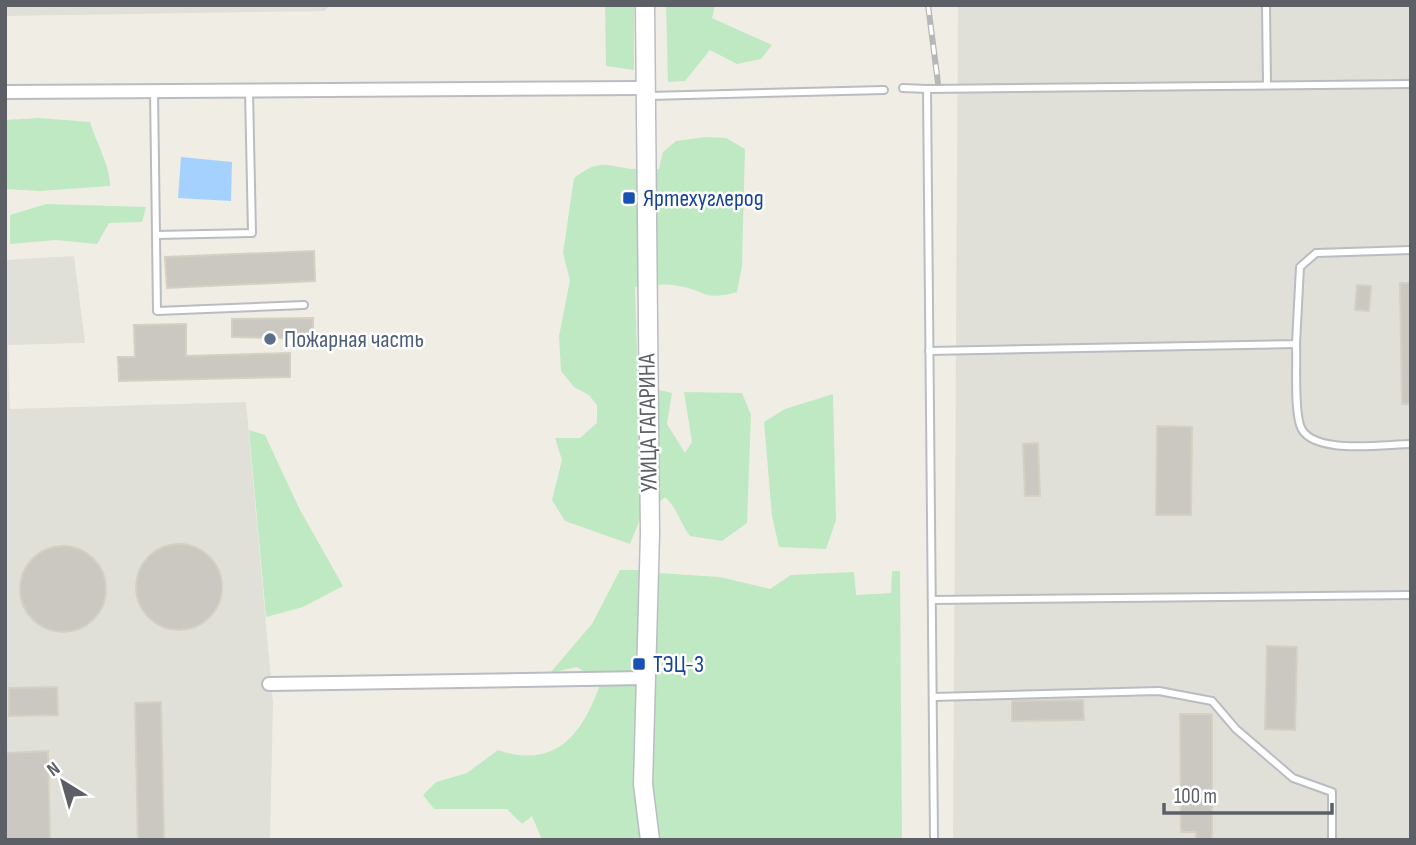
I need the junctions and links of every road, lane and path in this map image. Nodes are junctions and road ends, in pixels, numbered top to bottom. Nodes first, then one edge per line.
1 (645, 5) edge
2 (1266, 5) edge
3 (1411, 84) edge
4 (1267, 85) junction
5 (248, 89) junction
6 (903, 89) dead end
7 (926, 89) junction
8 (154, 90) junction
9 (884, 90) dead end
10 (5, 92) edge
11 (644, 92) junction
12 (156, 235) junction
13 (1411, 250) edge
14 (304, 305) dead end
15 (1296, 344) junction
16 (929, 351) junction
17 (1411, 444) edge
18 (1411, 595) edge
19 (932, 600) junction
20 (645, 678) junction
21 (268, 684) dead end
22 (933, 697) junction
23 (650, 840) edge
24 (934, 840) edge
25 (1332, 840) edge

1 - 11 main road, УЛИЦА ГАГАРИНА
2 - 4 lane
3 - 4 lane
4 - 7 lane
5 - 8 street
5 - 11 street
5 - 12 lane
6 - 7 lane
7 - 16 lane
8 - 10 street
8 - 12 lane
9 - 11 lane
11 - 20 main road, УЛИЦА ГАГАРИНА
12 - 14 lane
13 - 15 lane
15 - 16 lane
15 - 17 lane
16 - 19 lane
18 - 19 lane
19 - 22 lane
20 - 21 street
20 - 23 main road, УЛИЦА ГАГАРИНА
22 - 24 lane
22 - 25 lane

